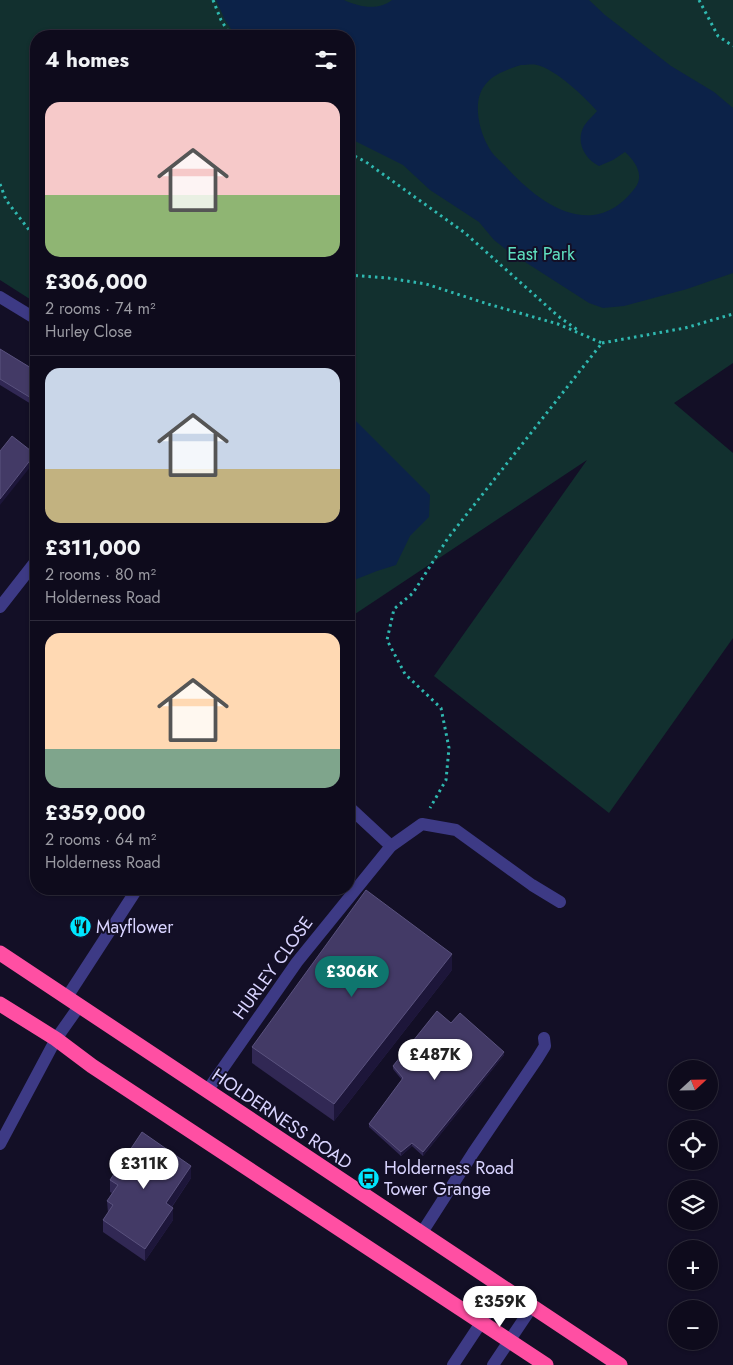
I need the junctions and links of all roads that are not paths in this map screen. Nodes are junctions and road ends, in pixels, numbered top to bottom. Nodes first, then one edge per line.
1 (0, 297) edge
2 (30, 315) edge
3 (30, 569) edge
4 (0, 607) edge
5 (355, 813) edge
6 (391, 846) junction
7 (355, 890) edge
8 (134, 895) edge
9 (351, 895) edge
10 (560, 902) dead end
11 (0, 953) edge
12 (73, 1001) junction
13 (1, 1006) edge
14 (544, 1038) dead end
15 (56, 1039) junction
16 (207, 1091) junction
17 (1, 1140) edge
18 (421, 1234) junction
19 (504, 1288) junction
20 (532, 1307) junction
21 (481, 1321) junction
22 (509, 1340) junction
23 (453, 1365) edge
24 (493, 1365) edge
25 (546, 1365) edge
26 (620, 1365) edge

1 - 2 street
3 - 4 street
5 - 6 street
6 - 7 street, HURLEY CLOSE
6 - 10 street, HURLEY CLOSE
8 - 12 street
9 - 16 street, HURLEY CLOSE
11 - 12 highway, HOLDERNESS ROAD
12 - 15 street
12 - 16 highway, HOLDERNESS ROAD
13 - 15 highway
14 - 18 street
15 - 17 street
15 - 21 highway
16 - 18 highway, HOLDERNESS ROAD
18 - 19 highway, HOLDERNESS ROAD
19 - 20 highway, HOLDERNESS ROAD
19 - 21 street
20 - 22 street
20 - 26 highway, HOLDERNESS ROAD
21 - 22 highway
21 - 23 street
22 - 24 street
22 - 25 highway

